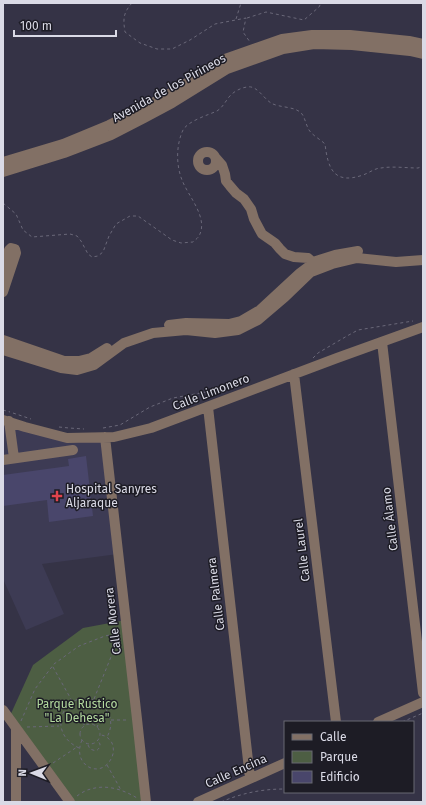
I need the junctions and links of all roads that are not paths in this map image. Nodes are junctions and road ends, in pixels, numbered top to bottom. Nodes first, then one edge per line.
1 (423, 44) edge
2 (423, 54) edge
3 (215, 157) dead end
4 (3, 162) edge
5 (3, 172) edge
6 (423, 254) edge
7 (423, 260) edge
8 (316, 267) junction
9 (3, 268) edge
10 (3, 292) edge
11 (420, 324) edge
12 (3, 340) edge
13 (382, 342) junction
14 (3, 350) edge
15 (294, 374) junction
16 (208, 407) junction
17 (6, 421) edge
18 (105, 437) junction
19 (73, 450) dead end
20 (14, 458) junction
21 (3, 460) edge
22 (423, 693) edge
23 (423, 702) edge
24 (3, 710) edge
25 (336, 721) edge
26 (380, 721) edge
27 (18, 728) junction
28 (284, 763) edge
29 (250, 778) junction
30 (70, 801) edge
31 (16, 802) edge
32 (145, 802) edge
33 (198, 802) edge

1 - 4 street, Avenida de los Pirineos
2 - 5 street, Avenida de los Pirineos
3 - 8 street
6 - 8 street
7 - 8 street
8 - 12 street
8 - 14 street
9 - 10 street
11 - 13 street, Calle Limonero
13 - 15 street, Calle Limonero
13 - 22 street, Calle Álamo
15 - 16 street, Calle Limonero
15 - 25 street, Calle Laurel
16 - 18 street, Calle Limonero
16 - 29 street, Calle Palmera
17 - 18 street, Calle Limonero
17 - 20 street
18 - 32 street, Calle Morera
19 - 20 street
20 - 21 street
23 - 26 street
24 - 27 street
27 - 30 street
27 - 31 street
28 - 29 street, Calle Encina
29 - 33 street, Calle Encina

